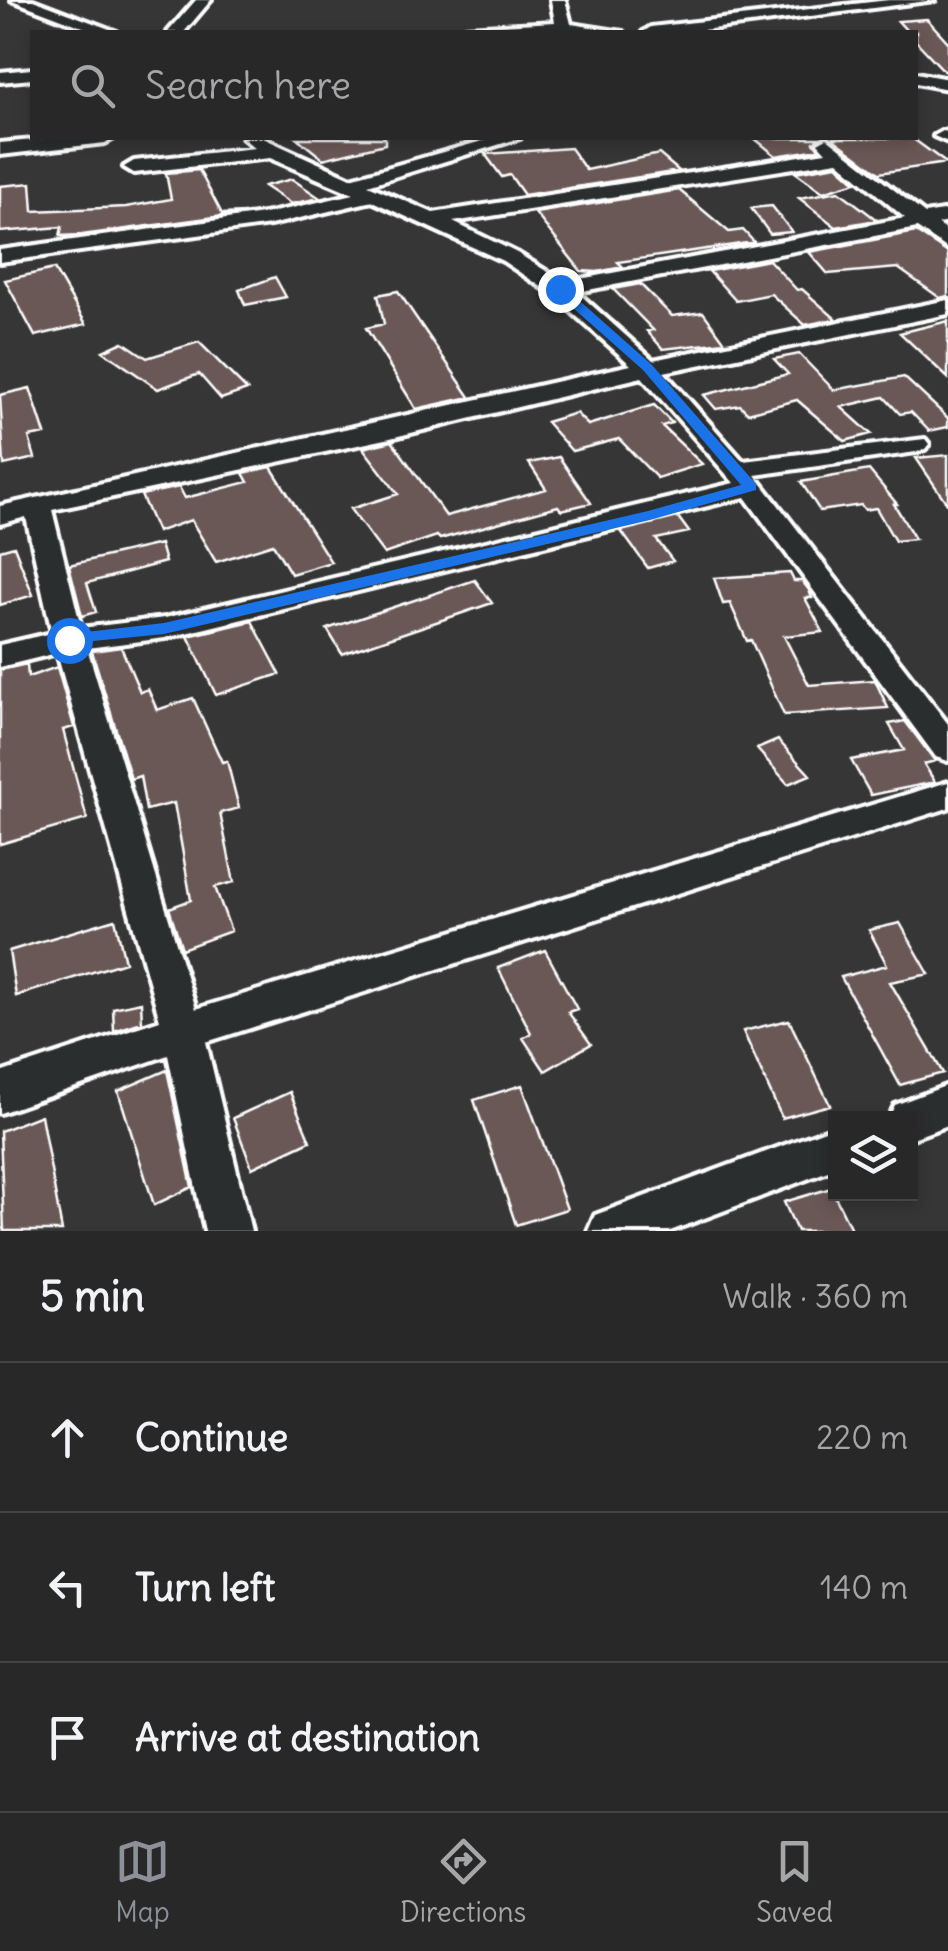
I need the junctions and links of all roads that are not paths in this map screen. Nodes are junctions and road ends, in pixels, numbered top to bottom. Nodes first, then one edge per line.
1 (19, 0) edge
2 (204, 0) edge
3 (558, 0) edge
4 (928, 0) edge
5 (103, 30) edge
6 (178, 30) edge
7 (567, 30) edge
8 (668, 30) edge
9 (948, 70) edge
10 (30, 74) edge
11 (918, 76) edge
12 (918, 76) edge
13 (0, 77) edge
14 (948, 84) edge
15 (86, 140) edge
16 (504, 140) edge
17 (822, 140) edge
18 (262, 145) edge
19 (0, 149) edge
20 (841, 155) junction
21 (134, 167) dead end
22 (348, 185) junction
23 (373, 195) junction
24 (948, 216) edge
25 (430, 218) junction
26 (919, 222) junction
27 (948, 243) edge
28 (0, 256) edge
29 (560, 289) junction
30 (948, 307) edge
31 (648, 368) junction
32 (916, 444) dead end
33 (743, 478) junction
34 (37, 505) junction
35 (0, 515) edge
36 (69, 640) junction
37 (0, 656) edge
38 (948, 748) edge
39 (948, 795) edge
40 (183, 1031) junction
41 (0, 1092) edge
42 (948, 1105) edge
43 (918, 1116) edge
44 (828, 1150) edge
45 (228, 1231) edge
46 (610, 1231) edge

1 - 5 street
2 - 6 street
3 - 7 street
4 - 8 street
9 - 11 street
10 - 13 street
12 - 14 street
15 - 19 street
16 - 22 street
17 - 20 street
18 - 21 street
18 - 22 street
20 - 25 street
20 - 26 street
22 - 23 street
23 - 25 street
23 - 28 street
24 - 26 street
25 - 29 street
26 - 27 street
26 - 29 street
29 - 31 street
30 - 31 street
31 - 33 street
31 - 34 street
32 - 33 street
33 - 36 street
33 - 38 street
34 - 35 street
34 - 36 street
36 - 37 street
36 - 40 street
39 - 40 street
40 - 41 street
40 - 45 street
42 - 43 street
44 - 46 street

